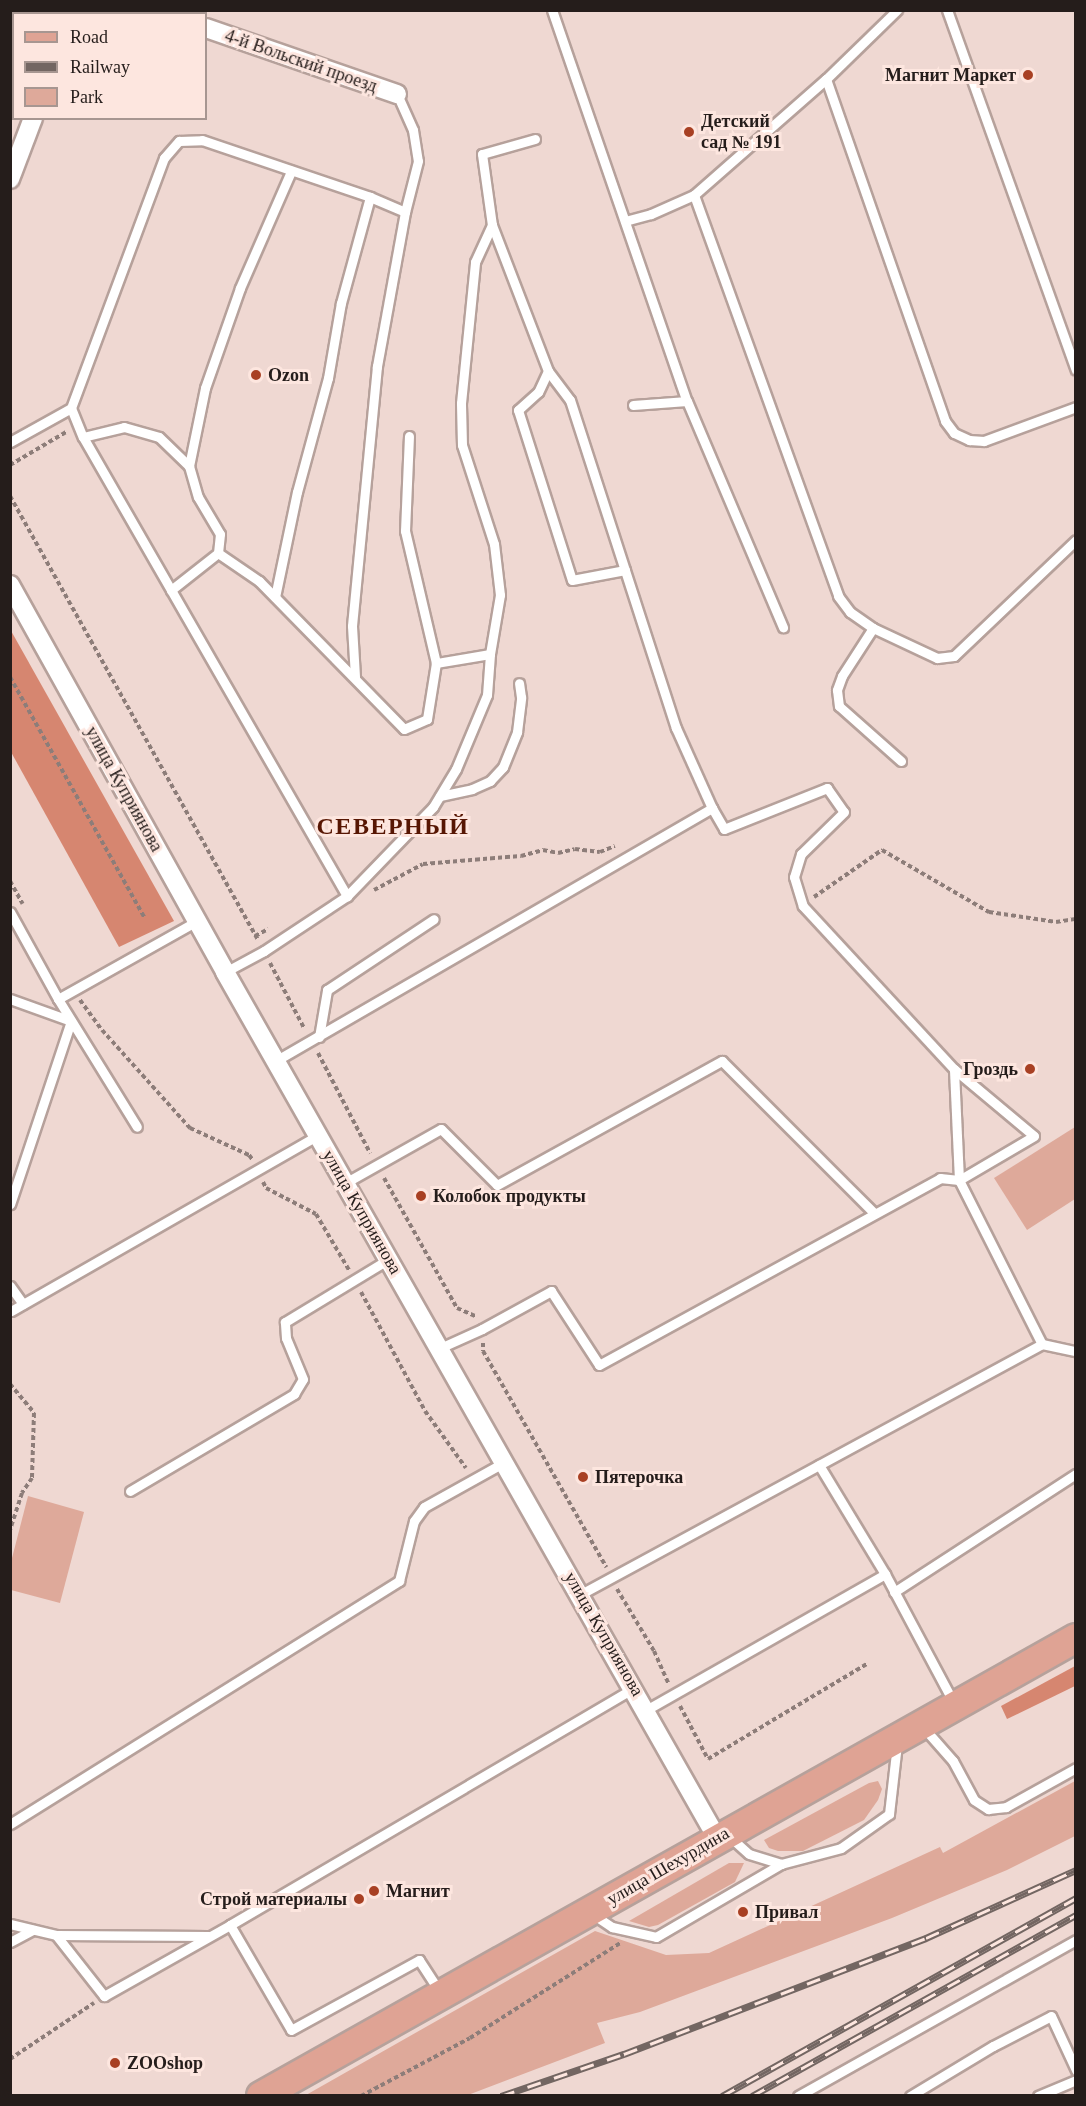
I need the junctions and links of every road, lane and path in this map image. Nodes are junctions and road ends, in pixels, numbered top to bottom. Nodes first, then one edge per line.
1 (552, 10) edge
2 (897, 10) edge
3 (947, 10) edge
4 (207, 28) edge
5 (826, 79) junction
6 (397, 94) joint
7 (32, 120) edge
8 (536, 139) dead end
9 (291, 171) junction
10 (10, 178) edge
11 (694, 195) junction
12 (370, 197) junction
13 (405, 212) junction
14 (624, 221) junction
15 (492, 225) junction
16 (1076, 370) edge
17 (548, 371) junction
18 (687, 401) junction
19 (633, 405) dead end
20 (1076, 406) edge
21 (71, 408) junction
22 (409, 436) dead end
23 (78, 439) junction
24 (10, 442) edge
25 (10, 465) edge
26 (189, 466) junction
27 (1076, 540) edge
28 (218, 553) junction
29 (625, 570) junction
30 (10, 585) edge
31 (171, 590) junction
32 (274, 597) junction
33 (783, 627) dead end
34 (873, 628) junction
35 (490, 654) junction
36 (436, 663) junction
37 (10, 677) edge
38 (355, 677) junction
39 (519, 683) dead end
40 (901, 761) dead end
41 (440, 796) junction
42 (712, 808) junction
43 (617, 845) dead end
44 (347, 896) junction
45 (803, 906) junction
46 (10, 912) edge
47 (145, 919) dead end
48 (1076, 919) edge
49 (434, 920) dead end
50 (197, 921) junction
51 (276, 924) dead end
52 (255, 936) dead end
53 (225, 972) junction
54 (74, 992) junction
55 (10, 999) edge
56 (58, 999) junction
57 (71, 1021) junction
58 (319, 1037) junction
59 (277, 1060) junction
60 (954, 1069) junction
61 (137, 1127) dead end
62 (318, 1135) junction
63 (258, 1170) junction
64 (959, 1180) junction
65 (345, 1183) junction
66 (10, 1204) edge
67 (874, 1213) junction
68 (389, 1259) junction
69 (355, 1280) junction
70 (10, 1286) edge
71 (23, 1304) junction
72 (11, 1311) edge
73 (1042, 1344) junction
74 (440, 1348) junction
75 (1076, 1351) edge
76 (10, 1384) edge
77 (505, 1462) junction
78 (819, 1465) junction
79 (1076, 1474) edge
80 (473, 1479) junction
81 (130, 1491) dead end
82 (10, 1530) edge
83 (885, 1574) junction
84 (612, 1578) junction
85 (894, 1592) junction
86 (581, 1594) junction
87 (634, 1607) dead end
88 (629, 1610) junction
89 (1076, 1638) edge
90 (867, 1664) dead end
91 (634, 1688) junction
92 (674, 1696) junction
93 (956, 1706) junction
94 (646, 1710) junction
95 (910, 1732) junction
96 (1076, 1768) edge
97 (10, 1824) edge
98 (722, 1836) junction
99 (781, 1864) junction
100 (589, 1912) junction
101 (10, 1924) edge
102 (230, 1925) junction
103 (33, 1930) junction
104 (634, 1934) junction
105 (56, 1935) junction
106 (210, 1936) junction
107 (1076, 1940) edge
108 (10, 1942) edge
109 (104, 1996) junction
110 (442, 1996) junction
111 (10, 2059) edge
112 (1076, 2070) edge
113 (1076, 2080) edge
114 (261, 2096) edge
115 (362, 2096) edge
116 (798, 2096) edge
117 (910, 2096) edge
118 (1038, 2096) edge

1 - 14 lane
2 - 5 lane
3 - 16 lane
4 - 6 street, 4-й Вольский проезд
5 - 11 lane
5 - 20 lane
6 - 13 lane
7 - 10 street
8 - 15 lane
9 - 12 lane
9 - 21 lane
9 - 26 lane
11 - 14 lane
11 - 34 lane
12 - 13 lane
12 - 32 lane
13 - 38 lane
14 - 18 lane
15 - 17 lane
15 - 35 lane
17 - 29 lane
17 - 29 lane
18 - 19 lane
18 - 33 lane
21 - 23 lane
21 - 24 lane
22 - 36 lane
23 - 25 path
23 - 26 lane
23 - 31 lane
26 - 28 lane
27 - 34 lane
28 - 31 lane
28 - 32 lane
29 - 42 lane
30 - 50 street, улица Куприянова
31 - 44 lane
32 - 38 lane
34 - 40 lane
35 - 36 lane
35 - 41 lane
36 - 38 lane
37 - 47 path
39 - 41 lane
41 - 44 lane
42 - 45 lane
42 - 58 lane
43 - 44 path
44 - 53 lane
45 - 48 path
45 - 60 lane
46 - 56 lane
49 - 58 lane
50 - 53 street, улица Куприянова
50 - 54 lane
51 - 52 path
53 - 59 street, улица Куприянова
54 - 56 lane
54 - 63 path
55 - 57 lane
56 - 57 lane
57 - 61 lane
57 - 66 lane
58 - 59 lane
59 - 62 street, улица Куприянова
60 - 64 lane
60 - 64 lane
62 - 63 lane
62 - 65 street, улица Куприянова
63 - 69 path
63 - 71 lane
64 - 67 lane
64 - 73 lane
65 - 67 lane
65 - 68 street, улица Куприянова
67 - 74 lane
68 - 69 lane
68 - 74 street, улица Куприянова
69 - 80 path
69 - 81 lane
70 - 71 lane
71 - 72 lane
73 - 75 lane
73 - 78 lane
74 - 77 street, улица Куприянова
76 - 82 path
77 - 80 lane
77 - 86 street, улица Куприянова
78 - 83 lane
78 - 84 lane
79 - 85 lane
80 - 97 lane
83 - 85 lane
83 - 92 lane
84 - 86 lane
84 - 88 path
85 - 93 lane
86 - 91 street, улица Куприянова
87 - 88 path
88 - 92 path
89 - 93 main road, улица Шехурдина
90 - 92 path
91 - 94 street, улица Куприянова
91 - 102 lane
92 - 94 lane
93 - 95 main road, улица Шехурдина
94 - 98 street, улица Куприянова
95 - 96 lane
95 - 98 main road, улица Шехурдина
95 - 99 lane
98 - 99 lane
98 - 100 main road, улица Шехурдина
99 - 104 lane
100 - 104 lane
100 - 110 main road, улица Шехурдина
101 - 103 lane
102 - 106 lane
102 - 110 lane
103 - 105 lane
103 - 108 lane
104 - 115 path
105 - 106 lane
105 - 109 lane
106 - 109 lane
107 - 116 lane
109 - 111 path
110 - 114 main road, улица Шехурдина
112 - 117 lane
113 - 118 lane

